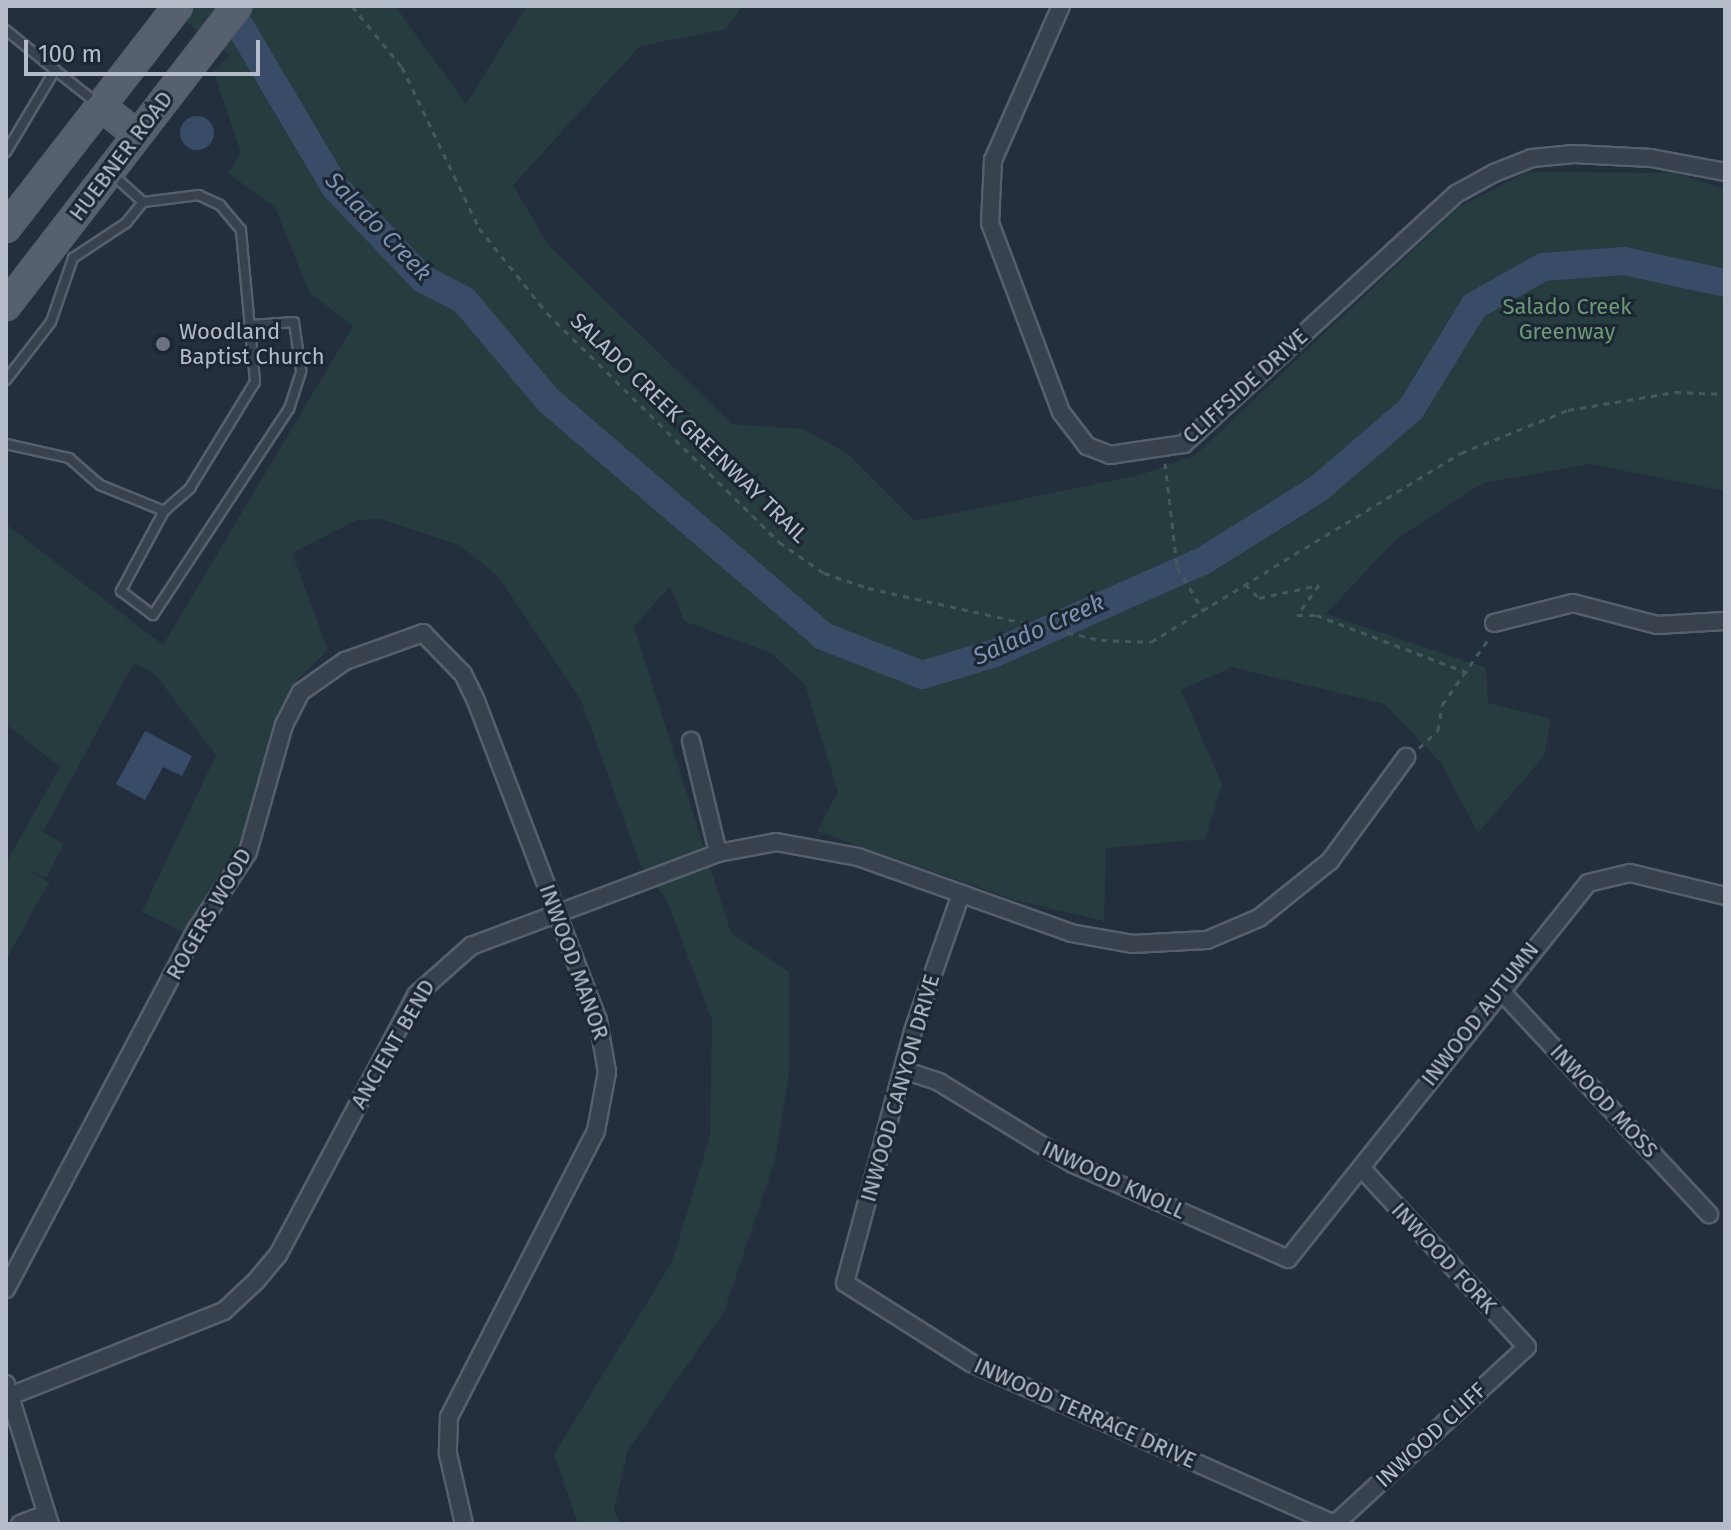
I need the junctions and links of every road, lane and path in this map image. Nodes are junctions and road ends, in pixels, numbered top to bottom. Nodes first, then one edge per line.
1 (237, 6) edge
2 (352, 6) edge
3 (1061, 6) edge
4 (173, 13) edge
5 (6, 30) edge
6 (55, 70) junction
7 (101, 106) junction
8 (137, 135) junction
9 (6, 152) edge
10 (110, 172) junction
11 (1725, 172) edge
12 (143, 202) junction
13 (6, 228) edge
14 (6, 306) edge
15 (252, 325) junction
16 (6, 380) edge
17 (1725, 394) edge
18 (6, 444) edge
19 (1161, 452) junction
20 (164, 511) junction
21 (1245, 584) junction
22 (1204, 612) junction
23 (1725, 621) edge
24 (1494, 623) joint
25 (423, 633) joint
26 (1469, 673) junction
27 (691, 741) dead end
28 (1406, 757) joint
29 (718, 853) junction
30 (961, 894) junction
31 (1725, 896) edge
32 (556, 912) junction
33 (1499, 989) junction
34 (903, 1070) junction
35 (1361, 1168) junction
36 (1709, 1214) dead end
37 (1288, 1259) joint
38 (845, 1283) joint
39 (6, 1289) edge
40 (1527, 1347) joint
41 (8, 1390) edge
42 (48, 1519) edge
43 (20, 1524) edge
44 (464, 1524) edge
45 (1335, 1524) edge

1 - 8 main road, HUEBNER ROAD
2 - 22 path, SALADO CREEK GREENWAY TRAIL
3 - 19 street, CLIFFSIDE DRIVE
4 - 7 main road, HUEBNER ROAD
5 - 6 lane
6 - 7 lane
6 - 9 lane
7 - 8 main road
7 - 13 main road, HUEBNER ROAD
8 - 10 main road, HUEBNER ROAD
10 - 12 lane
10 - 14 main road, HUEBNER ROAD
11 - 19 street, CLIFFSIDE DRIVE
12 - 15 lane
12 - 16 lane
15 - 20 lane
15 - 20 lane
17 - 21 path, SALADO CREEK GREENWAY TRAIL
18 - 20 lane
19 - 22 path
21 - 22 path, SALADO CREEK GREENWAY TRAIL
21 - 26 path
23 - 24 street
24 - 26 path
25 - 32 street, INWOOD MANOR
25 - 39 street, ROGERS WOOD
26 - 28 path
27 - 29 street
28 - 30 street, ANCIENT BEND
29 - 30 street, ANCIENT BEND
29 - 32 street, ANCIENT BEND
30 - 34 street, INWOOD CANYON DRIVE
31 - 33 street, INWOOD AUTUMN
32 - 41 street, ANCIENT BEND
32 - 44 street, INWOOD MANOR
33 - 35 street, INWOOD AUTUMN
33 - 36 street, INWOOD MOSS
34 - 37 street, INWOOD KNOLL
34 - 38 street, INWOOD CANYON DRIVE
35 - 37 street, INWOOD AUTUMN
35 - 40 street, INWOOD FORK
38 - 45 street, INWOOD TERRACE DRIVE
40 - 45 street, INWOOD CLIFF
41 - 42 street
42 - 43 street

